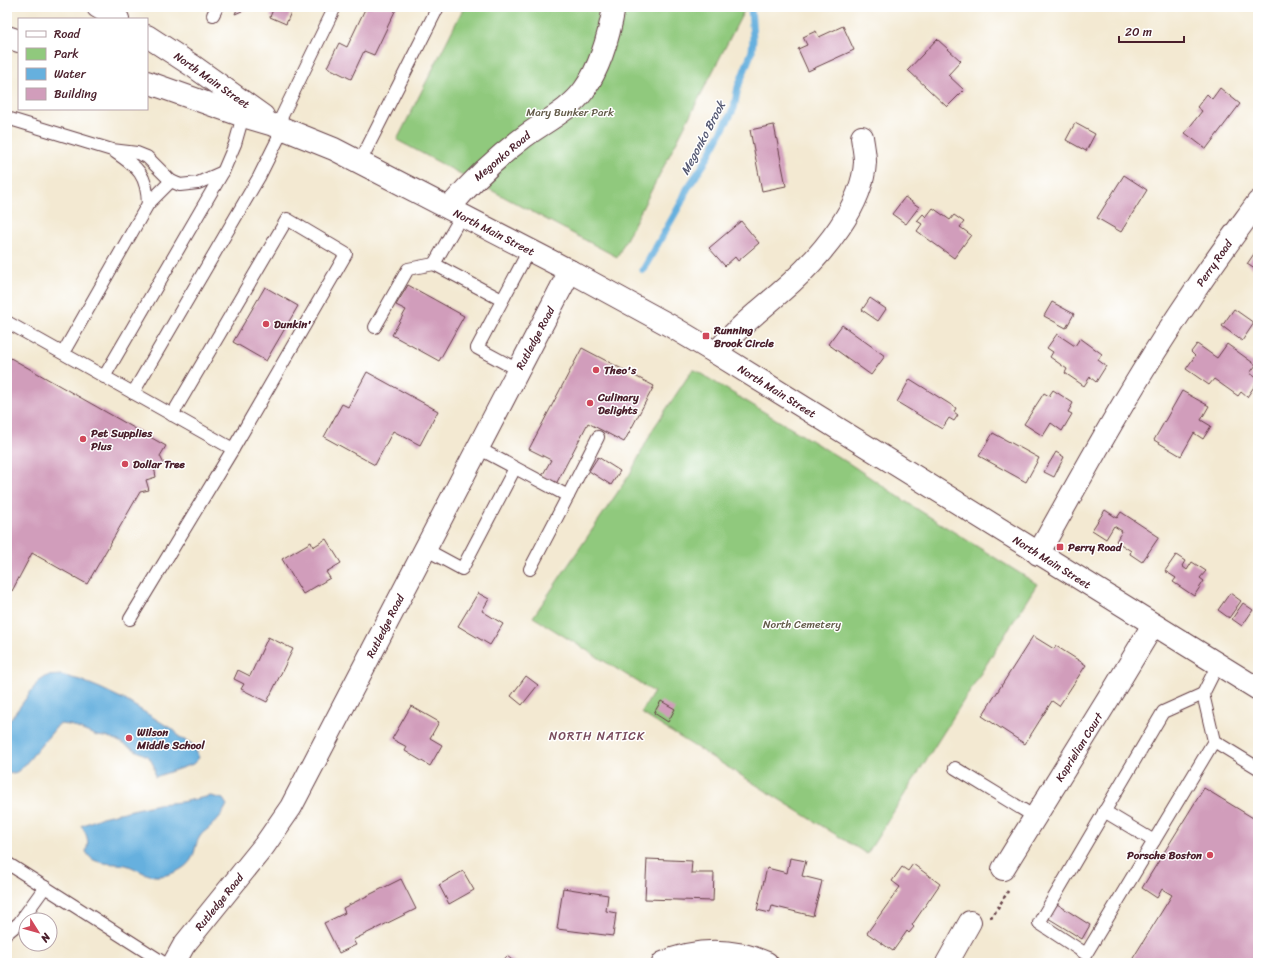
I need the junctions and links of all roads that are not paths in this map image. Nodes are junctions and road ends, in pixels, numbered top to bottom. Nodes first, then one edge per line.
1 (98, 7) edge
2 (335, 7) edge
3 (438, 7) edge
4 (614, 7) edge
5 (116, 18) edge
6 (7, 37) edge
7 (148, 37) edge
8 (18, 41) edge
9 (148, 82) edge
10 (243, 116) junction
11 (7, 118) edge
12 (280, 128) junction
13 (862, 137) dead end
14 (112, 150) junction
15 (360, 162) junction
16 (223, 172) junction
17 (171, 181) junction
18 (1258, 202) edge
19 (148, 204) junction
20 (455, 212) junction
21 (529, 250) junction
22 (434, 264) junction
23 (570, 271) junction
24 (502, 300) junction
25 (7, 322) edge
26 (375, 327) dead end
27 (63, 353) junction
28 (716, 353) junction
29 (518, 370) junction
30 (104, 377) junction
31 (133, 393) junction
32 (172, 415) junction
33 (598, 437) dead end
34 (478, 448) junction
35 (233, 449) junction
36 (515, 468) junction
37 (568, 496) junction
38 (425, 549) junction
39 (1038, 554) junction
40 (530, 569) dead end
41 (130, 619) dead end
42 (1153, 624) junction
43 (1218, 664) junction
44 (1258, 689) edge
45 (1203, 694) junction
46 (1214, 741) junction
47 (955, 768) dead end
48 (1258, 768) edge
49 (1104, 811) junction
50 (1035, 817) junction
51 (1154, 841) junction
52 (7, 863) edge
53 (1003, 869) road end
54 (45, 887) junction
55 (970, 922) road end
56 (7, 933) edge
57 (1086, 959) edge
58 (164, 963) edge
59 (174, 963) edge
60 (663, 963) edge
61 (767, 963) edge
62 (947, 963) edge

1 - 5 street
2 - 12 lane
3 - 15 lane
4 - 20 street, Megonko Road
6 - 8 street
7 - 12 street, North Main Street
9 - 10 street, North Main Street
10 - 12 street, North Main Street
10 - 16 lane
11 - 14 lane
12 - 15 street, North Main Street
12 - 31 lane
13 - 28 street
14 - 17 lane
14 - 19 lane
15 - 20 street, North Main Street
16 - 17 lane
16 - 30 lane
17 - 19 lane
18 - 39 street, Perry Road
19 - 27 lane
20 - 21 street, North Main Street
20 - 22 lane
21 - 23 street, North Main Street
21 - 24 lane
22 - 24 lane
22 - 26 lane
23 - 28 street, North Main Street
23 - 29 street, Rutledge Road
24 - 29 lane
25 - 27 lane
27 - 30 lane
28 - 39 street, North Main Street
29 - 34 street, Rutledge Road
30 - 31 lane
31 - 32 lane
32 - 35 lane
32 - 35 lane
33 - 37 lane
34 - 36 lane
34 - 38 street, Rutledge Road
35 - 41 lane
36 - 37 lane
36 - 38 lane
37 - 40 lane
38 - 59 street, Rutledge Road
39 - 42 street, North Main Street
42 - 43 street, North Main Street
42 - 50 street, Kaprielian Court
43 - 44 street, North Main Street
43 - 45 lane
45 - 46 lane
45 - 49 lane
46 - 48 lane
46 - 51 lane
47 - 50 lane
49 - 51 lane
49 - 57 lane
50 - 53 street, Kaprielian Court
51 - 57 lane
52 - 54 lane
54 - 56 lane
54 - 58 lane
55 - 62 street
60 - 61 street

